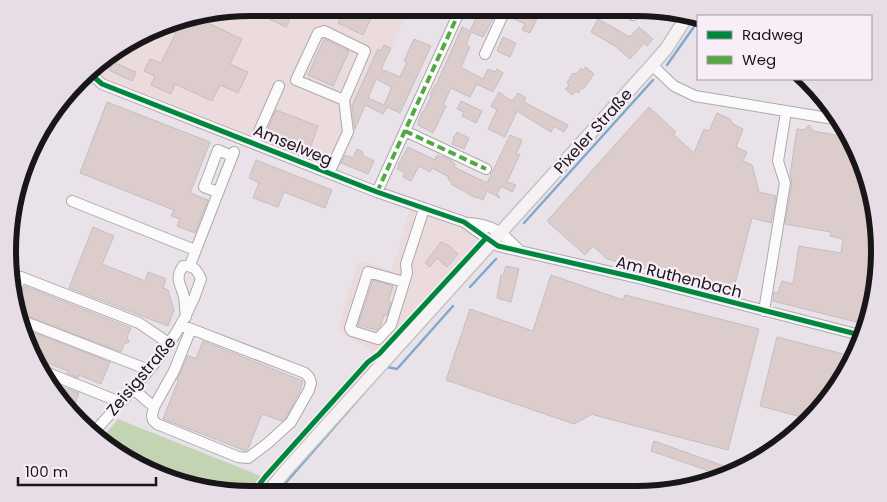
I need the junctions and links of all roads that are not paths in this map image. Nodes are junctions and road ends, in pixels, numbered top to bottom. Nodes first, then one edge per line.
1 (456, 16) edge
2 (502, 16) edge
3 (684, 21) edge
4 (485, 54) dead end
5 (652, 64) junction
6 (95, 76) edge
7 (279, 86) dead end
8 (344, 100) junction
9 (786, 112) junction
10 (829, 118) edge
11 (405, 131) junction
12 (254, 143) junction
13 (486, 169) dead end
14 (329, 172) junction
15 (218, 192) junction
16 (377, 192) junction
17 (72, 201) dead end
18 (424, 209) junction
19 (464, 222) junction
20 (501, 232) junction
21 (492, 242) junction
22 (195, 250) junction
23 (519, 250) junction
24 (190, 265) junction
25 (404, 282) junction
26 (18, 284) edge
27 (764, 311) junction
28 (28, 323) edge
29 (186, 324) junction
30 (855, 334) edge
31 (170, 344) junction
32 (149, 370) junction
33 (52, 375) edge
34 (133, 389) junction
35 (120, 403) junction
36 (154, 407) junction
37 (97, 428) edge
38 (272, 486) edge

1 - 11 street
2 - 4 street
3 - 5 main road, Pixeler Straße
5 - 9 street
5 - 20 main road, Pixeler Straße
6 - 12 street, Amselweg
7 - 12 street
8 - 8 street
8 - 14 street
9 - 10 street
9 - 27 street
11 - 13 street
11 - 16 street
12 - 14 street, Amselweg
14 - 16 street, Amselweg
15 - 15 street
15 - 22 street
16 - 18 street, Amselweg
17 - 22 street
18 - 19 street, Amselweg
18 - 25 street
19 - 20 street, Amselweg
19 - 21 street, Amselweg
20 - 21 main road, Pixeler Straße
20 - 23 street
21 - 23 street, Am Ruthenbach
21 - 38 main road, Pixeler Straße
22 - 24 street
23 - 27 street, Am Ruthenbach
24 - 29 street, Zeisigstraße
24 - 29 street
25 - 25 street
26 - 31 street
27 - 30 street, Am Ruthenbach
28 - 32 street
29 - 31 street, Zeisigstraße
29 - 36 street
29 - 36 street
31 - 32 street, Zeisigstraße
32 - 34 street, Zeisigstraße
33 - 35 street
34 - 35 street, Zeisigstraße
34 - 36 street
35 - 37 street, Zeisigstraße

